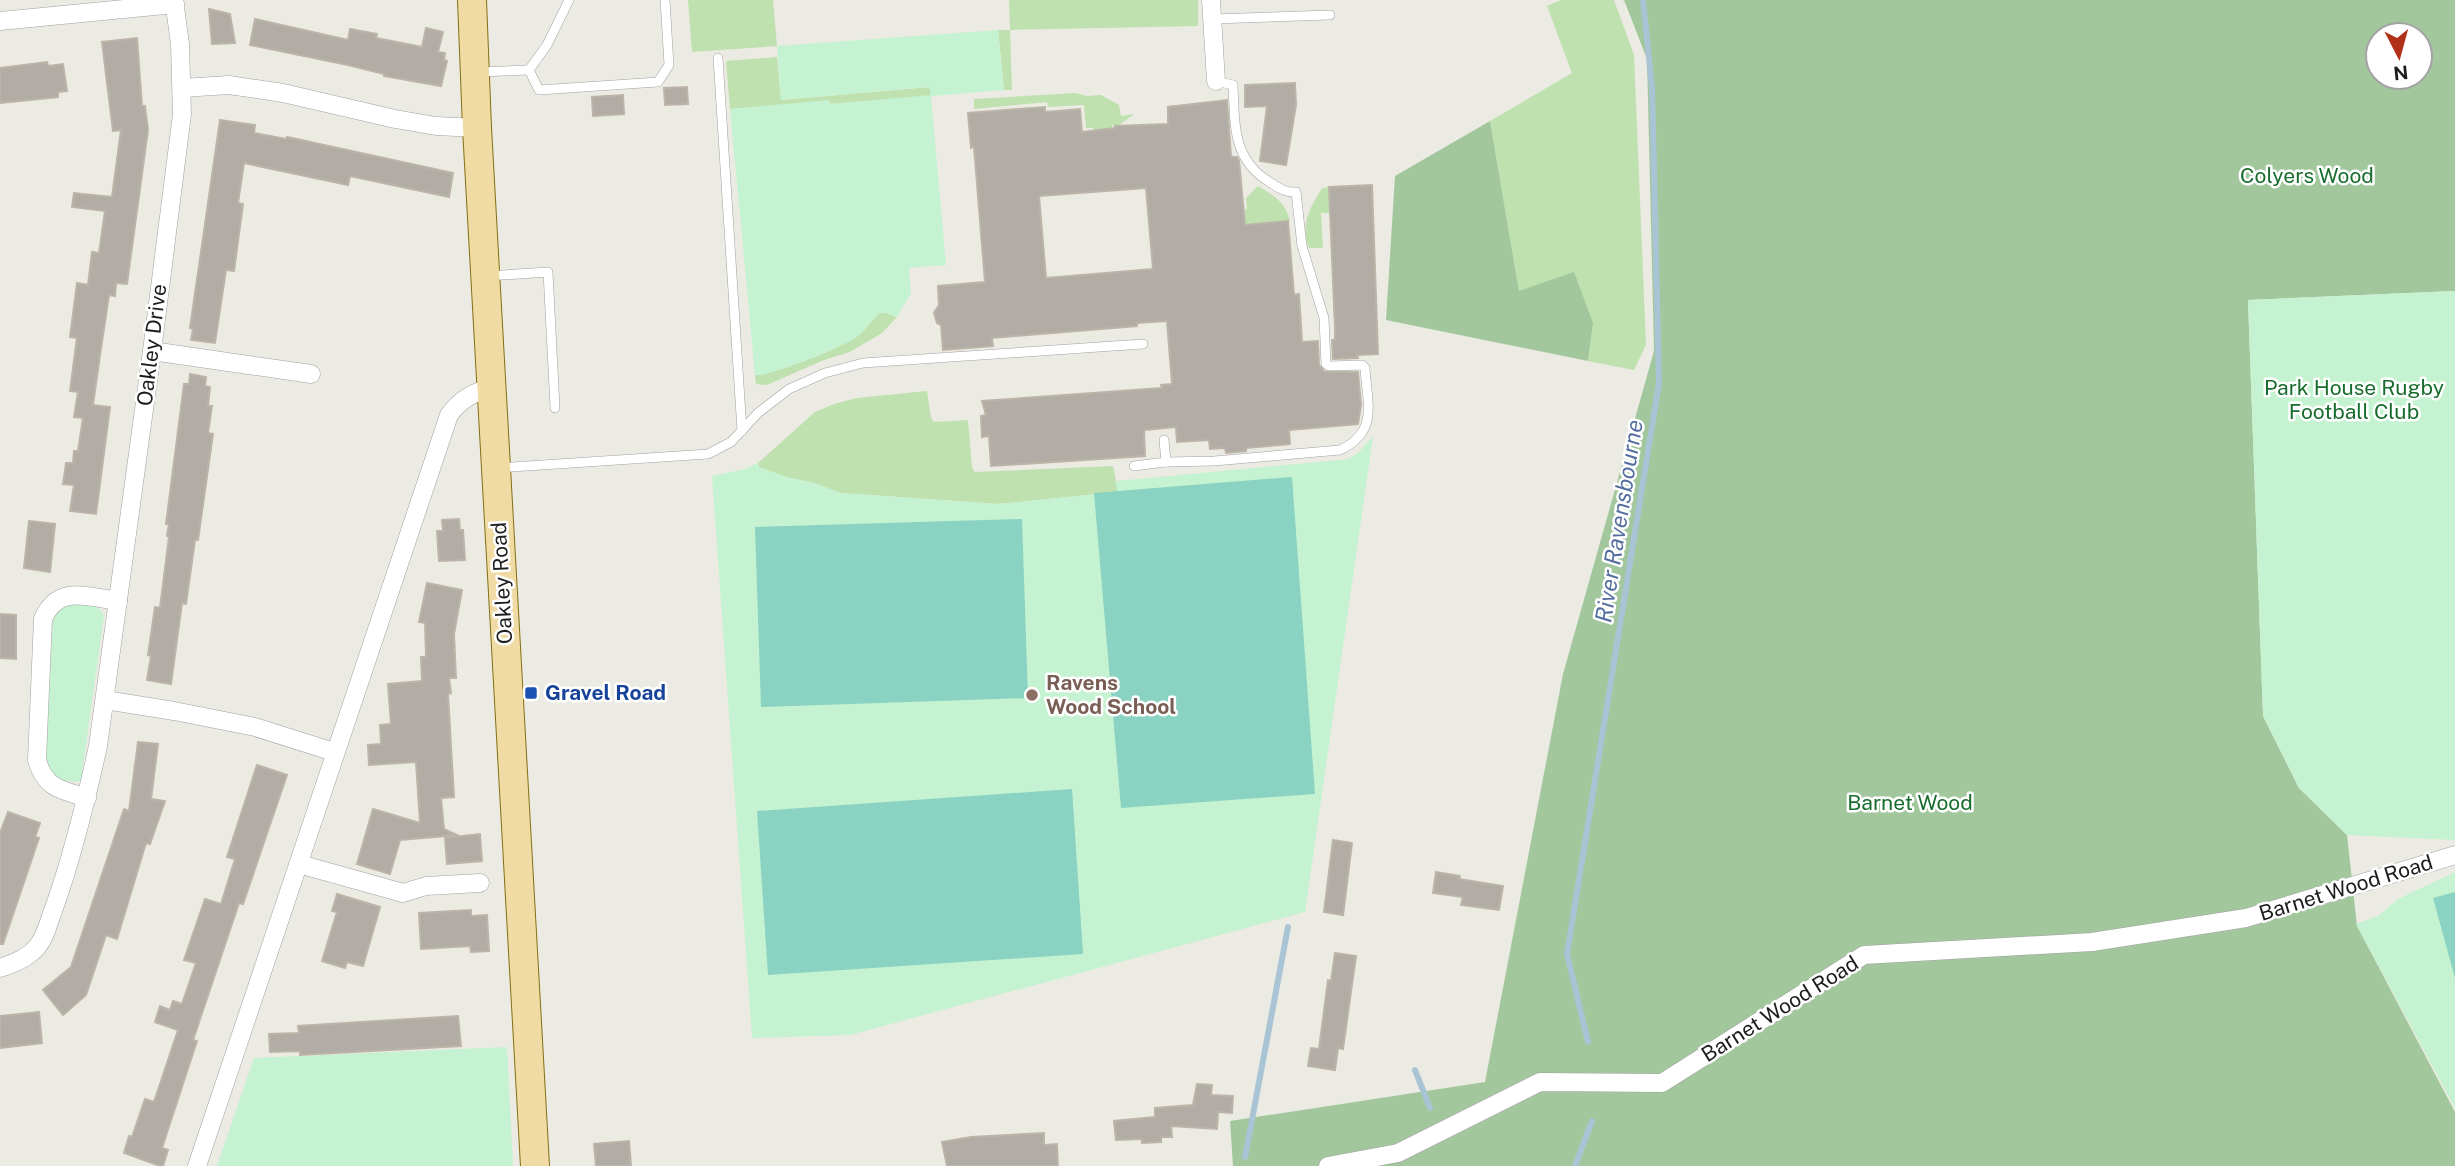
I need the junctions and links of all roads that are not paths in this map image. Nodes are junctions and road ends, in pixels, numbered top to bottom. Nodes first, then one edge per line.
1 (472, 0) edge
2 (569, 0) edge
3 (665, 0) edge
4 (1212, 0) edge
5 (174, 2) edge
6 (124, 4) edge
7 (1330, 15) dead end
8 (1213, 19) junction
9 (0, 21) edge
10 (718, 58) dead end
11 (529, 70) junction
12 (474, 73) junction
13 (1216, 81) joint
14 (182, 88) junction
15 (477, 128) junction
16 (485, 276) junction
17 (1143, 344) dead end
18 (152, 351) junction
19 (311, 374) dead end
20 (492, 389) junction
21 (555, 408) dead end
22 (741, 431) junction
23 (1164, 440) dead end
24 (1166, 462) junction
25 (1134, 466) dead end
26 (496, 468) junction
27 (118, 601) junction
28 (105, 700) junction
29 (334, 752) junction
30 (87, 798) junction
31 (2455, 855) edge
32 (299, 864) junction
33 (480, 883) dead end
34 (0, 968) edge
35 (197, 1166) edge
36 (535, 1166) edge
37 (1328, 1166) edge

1 - 12 main road, Oakley Road
2 - 11 lane
3 - 11 lane
4 - 8 street
5 - 6 street
5 - 14 street, Oakley Drive
6 - 9 street
7 - 8 lane
8 - 13 street
10 - 22 lane
11 - 12 lane
12 - 15 main road, Oakley Road
13 - 24 lane
14 - 15 street
14 - 18 street, Oakley Drive
15 - 16 main road, Oakley Road
16 - 20 main road, Oakley Road
16 - 21 lane
17 - 22 lane
18 - 19 street
18 - 27 street, Oakley Drive
20 - 26 main road, Oakley Road
20 - 29 street
22 - 26 lane
23 - 24 lane
24 - 25 lane
26 - 36 main road, Oakley Road
27 - 28 street, Oakley Drive
27 - 30 street
28 - 29 street
28 - 30 street, Oakley Drive
29 - 32 street
30 - 34 street, Oakley Drive
31 - 37 street, Barnet Wood Road
32 - 33 street
32 - 35 street

